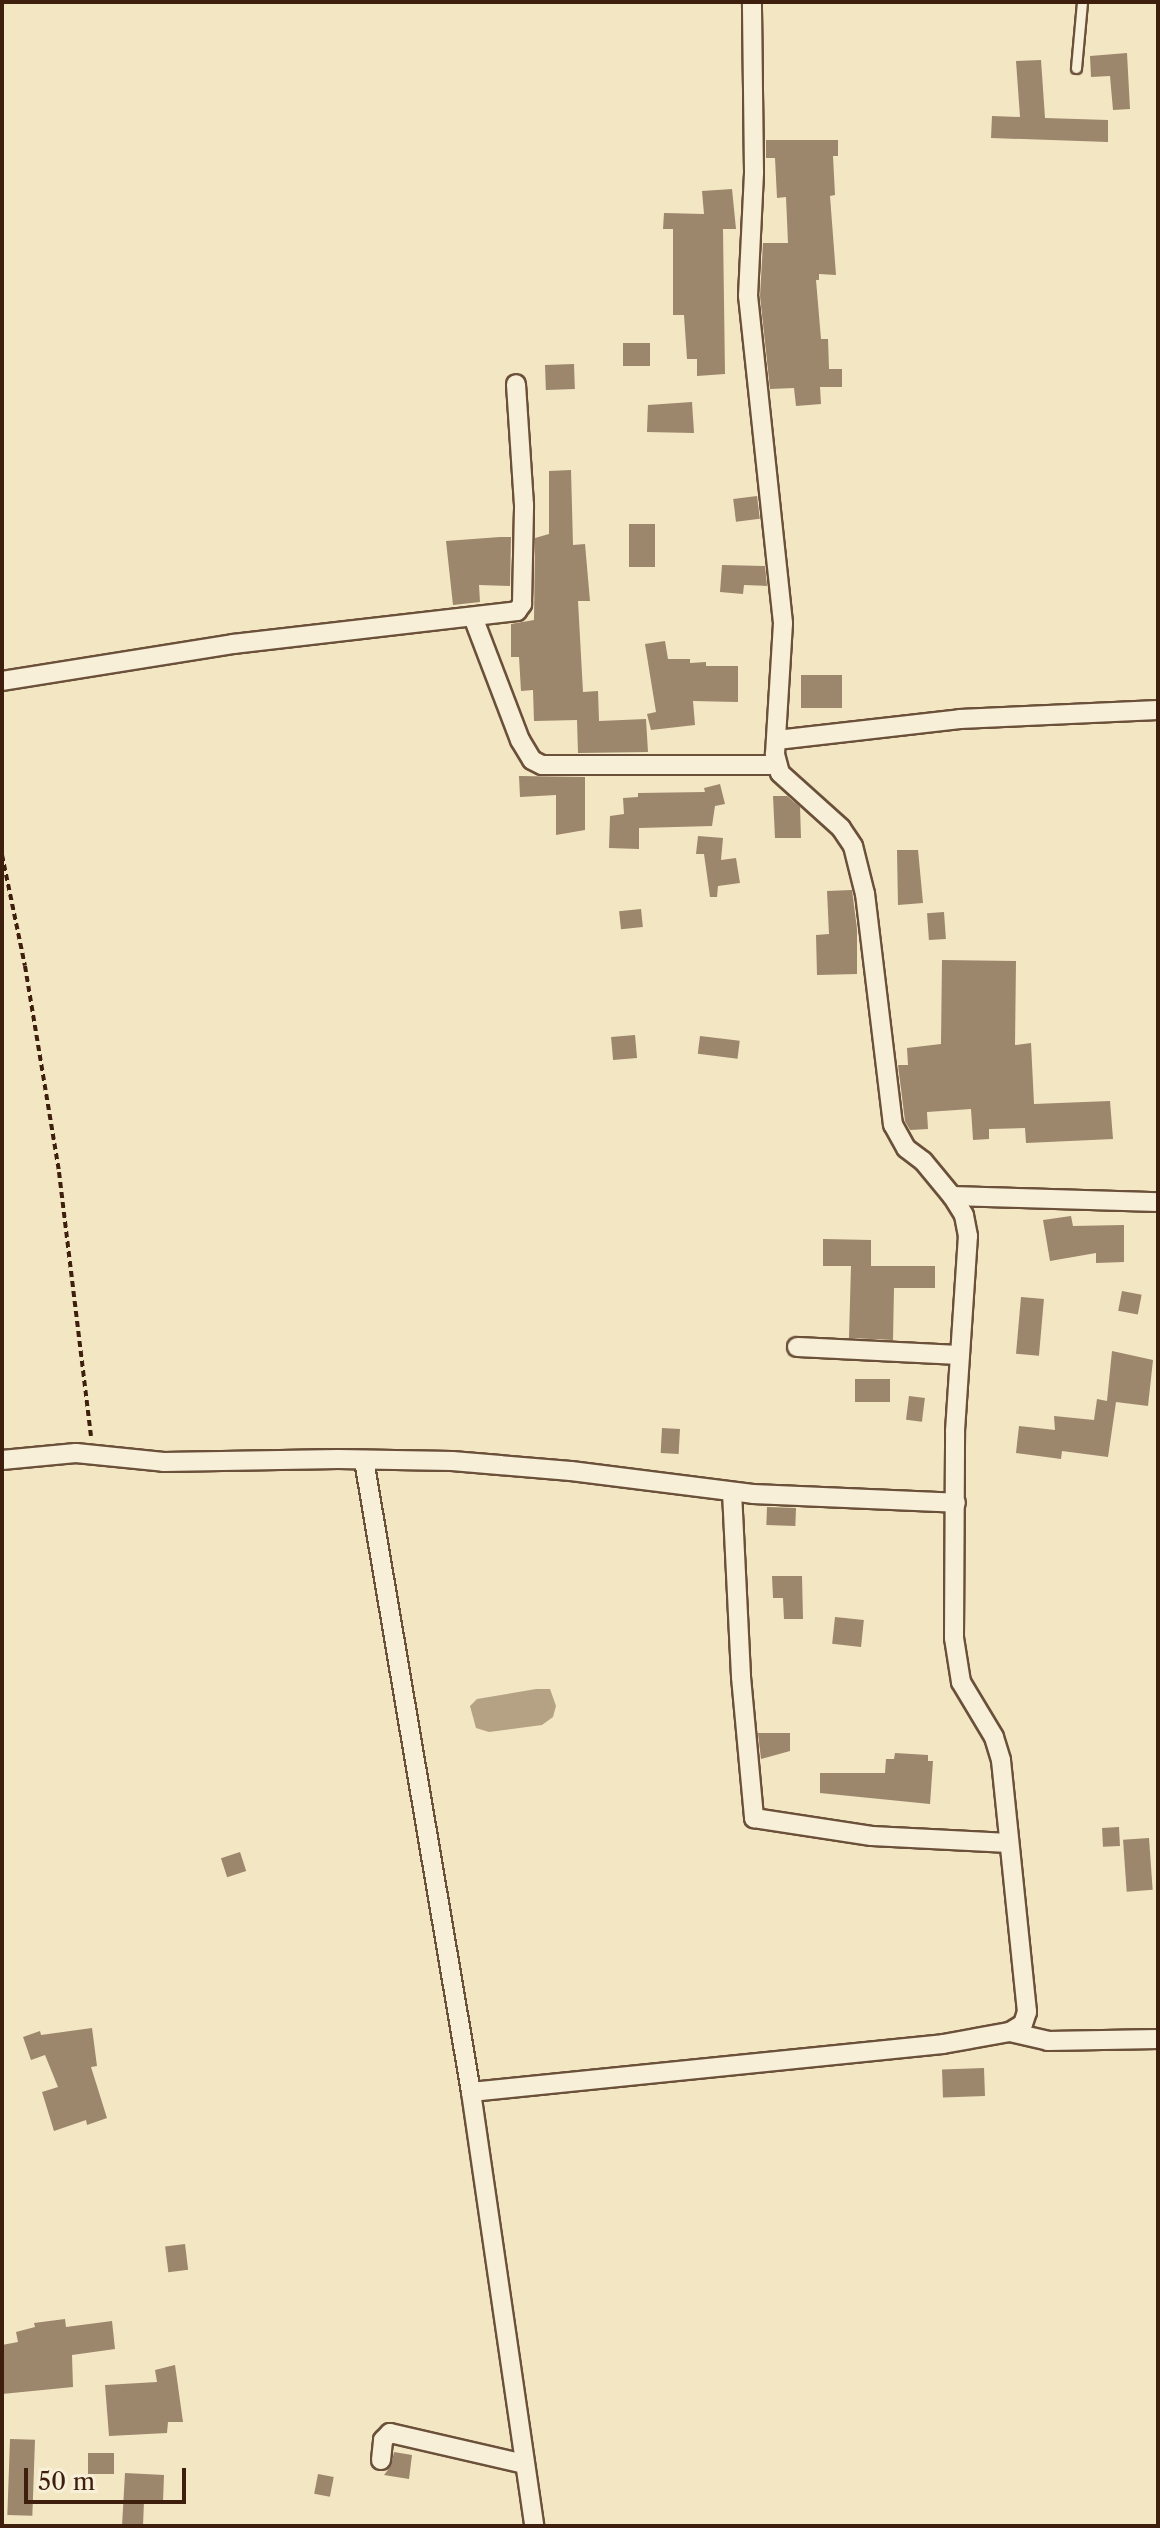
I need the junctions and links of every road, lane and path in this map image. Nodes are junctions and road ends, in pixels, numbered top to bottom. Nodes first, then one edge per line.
1 (752, 2) edge
2 (1082, 2) edge
3 (1076, 68) dead end
4 (516, 384) dead end
5 (473, 617) junction
6 (2, 681) edge
7 (1158, 710) edge
8 (777, 740) junction
9 (776, 765) junction
10 (2, 855) edge
11 (952, 1196) junction
12 (1158, 1202) edge
13 (797, 1347) dead end
14 (960, 1355) junction
15 (94, 1455) junction
16 (2, 1460) edge
17 (364, 1460) junction
18 (732, 1492) junction
19 (956, 1503) junction
20 (1009, 1843) junction
21 (1010, 2032) junction
22 (1158, 2039) edge
23 (471, 2092) junction
24 (381, 2460) dead end
25 (524, 2464) junction
26 (534, 2526) edge

1 - 8 street
2 - 3 lane
4 - 5 street
5 - 6 street
5 - 9 street
7 - 8 street
8 - 9 street
9 - 11 street
10 - 15 path
11 - 12 street
11 - 14 street
13 - 14 street
14 - 19 street
15 - 16 street
15 - 17 street
17 - 18 street
17 - 23 street
18 - 19 street
18 - 20 street
19 - 20 street
20 - 21 street
21 - 22 street
21 - 23 street
23 - 25 street
24 - 25 street
25 - 26 street

